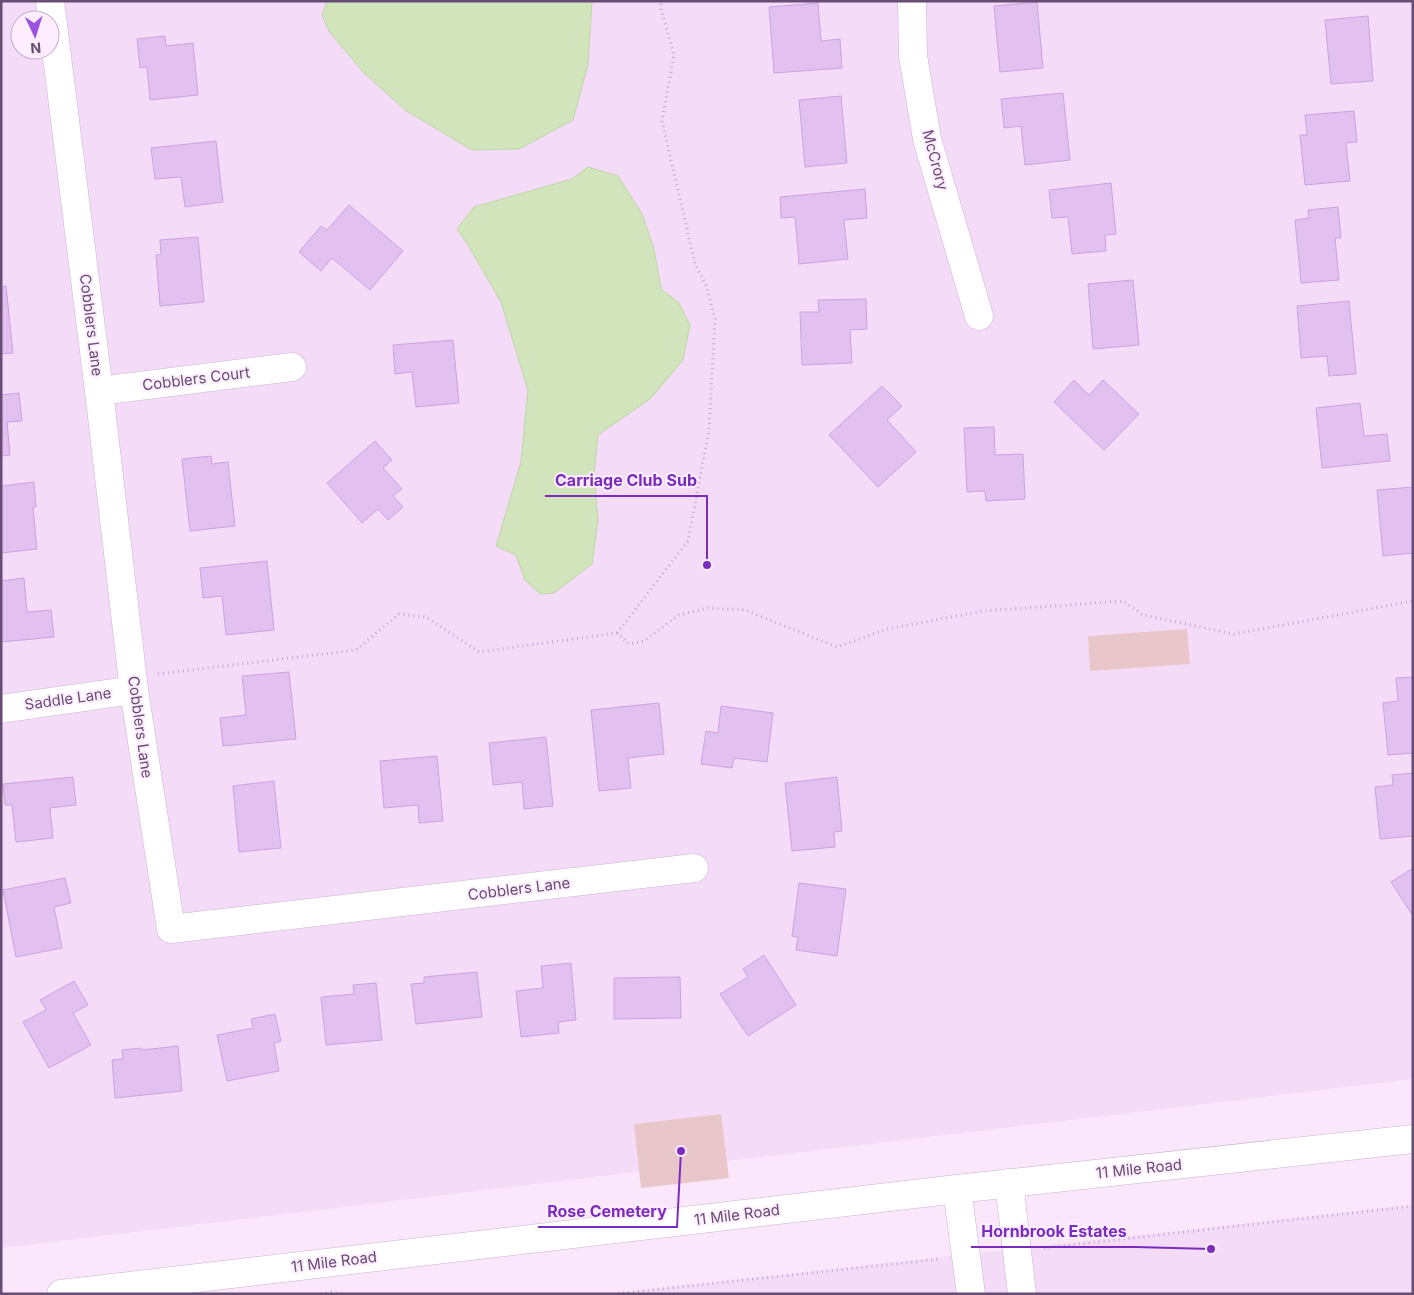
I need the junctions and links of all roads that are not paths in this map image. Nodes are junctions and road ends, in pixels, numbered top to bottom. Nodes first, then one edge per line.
1 (50, 1) edge
2 (912, 1) edge
3 (979, 316) dead end
4 (292, 367) dead end
5 (99, 392) junction
6 (133, 683) junction
7 (1, 709) edge
8 (694, 868) dead end
9 (1413, 1139) edge
10 (1009, 1183) junction
11 (957, 1189) junction
12 (61, 1294) edge
13 (971, 1294) edge
14 (1022, 1294) edge

1 - 5 street, Cobblers Lane
2 - 3 street, McCrory
4 - 5 street, Cobblers Court
5 - 6 street, Cobblers Lane
6 - 7 street, Saddle Lane
6 - 8 street, Cobblers Lane
9 - 10 street, 11 Mile Road
10 - 11 street, 11 Mile Road
10 - 14 street
11 - 12 street, 11 Mile Road
11 - 13 street

